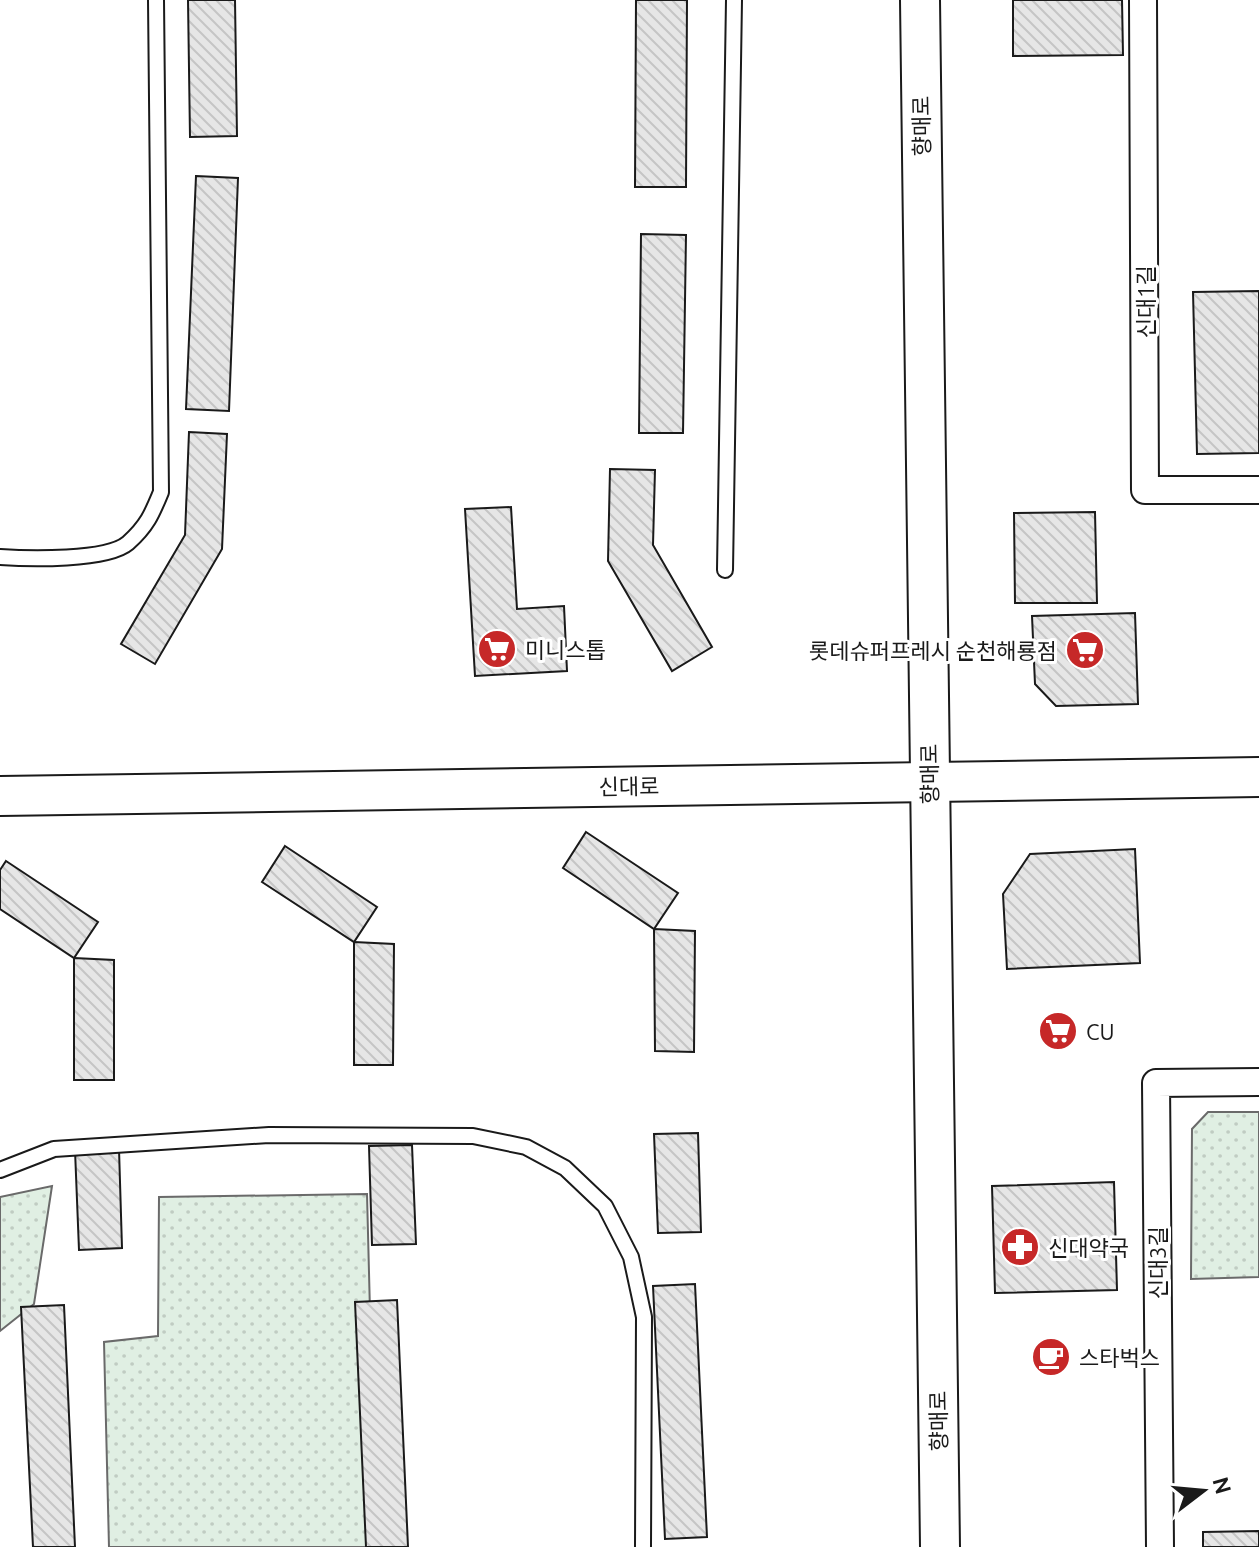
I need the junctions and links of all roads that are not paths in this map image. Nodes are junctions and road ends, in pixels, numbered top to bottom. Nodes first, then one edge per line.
1 (156, 0) edge
2 (734, 0) edge
3 (920, 0) edge
4 (1143, 0) edge
5 (1259, 490) edge
6 (0, 557) edge
7 (725, 570) dead end
8 (1259, 777) edge
9 (929, 782) junction
10 (0, 796) edge
11 (1259, 1082) edge
12 (0, 1170) edge
13 (643, 1547) edge
14 (940, 1547) edge
15 (1160, 1547) edge

1 - 6 lane
2 - 7 lane
3 - 9 street, 향매로
4 - 5 street, 신대1길
8 - 9 street, 신대로
9 - 10 street, 신대로
9 - 14 street, 향매로
11 - 15 street, 신대3길
12 - 13 lane

